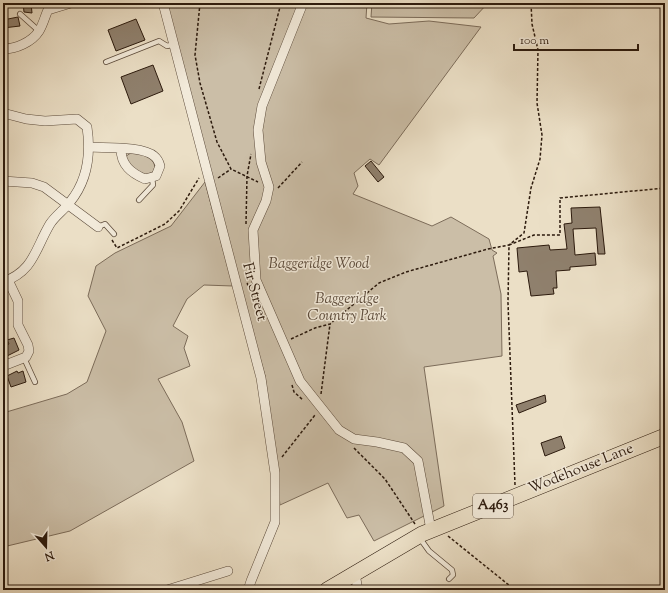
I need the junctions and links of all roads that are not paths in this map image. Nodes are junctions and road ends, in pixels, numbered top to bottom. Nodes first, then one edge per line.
1 (71, 3) edge
2 (163, 3) edge
3 (303, 3) edge
4 (48, 6) edge
5 (20, 14) dead end
6 (39, 31) junction
7 (175, 44) junction
8 (3, 50) edge
9 (106, 62) dead end
10 (3, 113) edge
11 (90, 147) junction
12 (121, 149) junction
13 (152, 178) junction
14 (3, 181) edge
15 (139, 200) dead end
16 (69, 204) junction
17 (98, 227) joint
18 (114, 234) dead end
19 (5, 281) edge
20 (24, 358) junction
21 (3, 366) edge
22 (35, 382) dead end
23 (665, 436) edge
24 (427, 532) junction
25 (228, 571) dead end
26 (354, 574) junction
27 (449, 579) dead end
28 (167, 590) edge
29 (248, 590) edge
30 (327, 590) edge
31 (358, 590) edge

1 - 4 street
2 - 7 street, Fir Street
3 - 24 street
4 - 6 street
5 - 6 lane
6 - 8 street
7 - 9 lane
7 - 29 street, Fir Street
10 - 11 street
11 - 12 street
11 - 16 street
12 - 13 street
12 - 13 street
13 - 15 lane
14 - 16 street
16 - 17 street
16 - 19 street
17 - 18 lane
19 - 20 street
20 - 21 street
20 - 22 lane
23 - 24 main road, Wodehouse Lane / A463
24 - 26 main road, Wodehouse Lane / A463
24 - 27 lane
25 - 28 street
26 - 30 main road, Wodehouse Lane / A463
26 - 31 street

